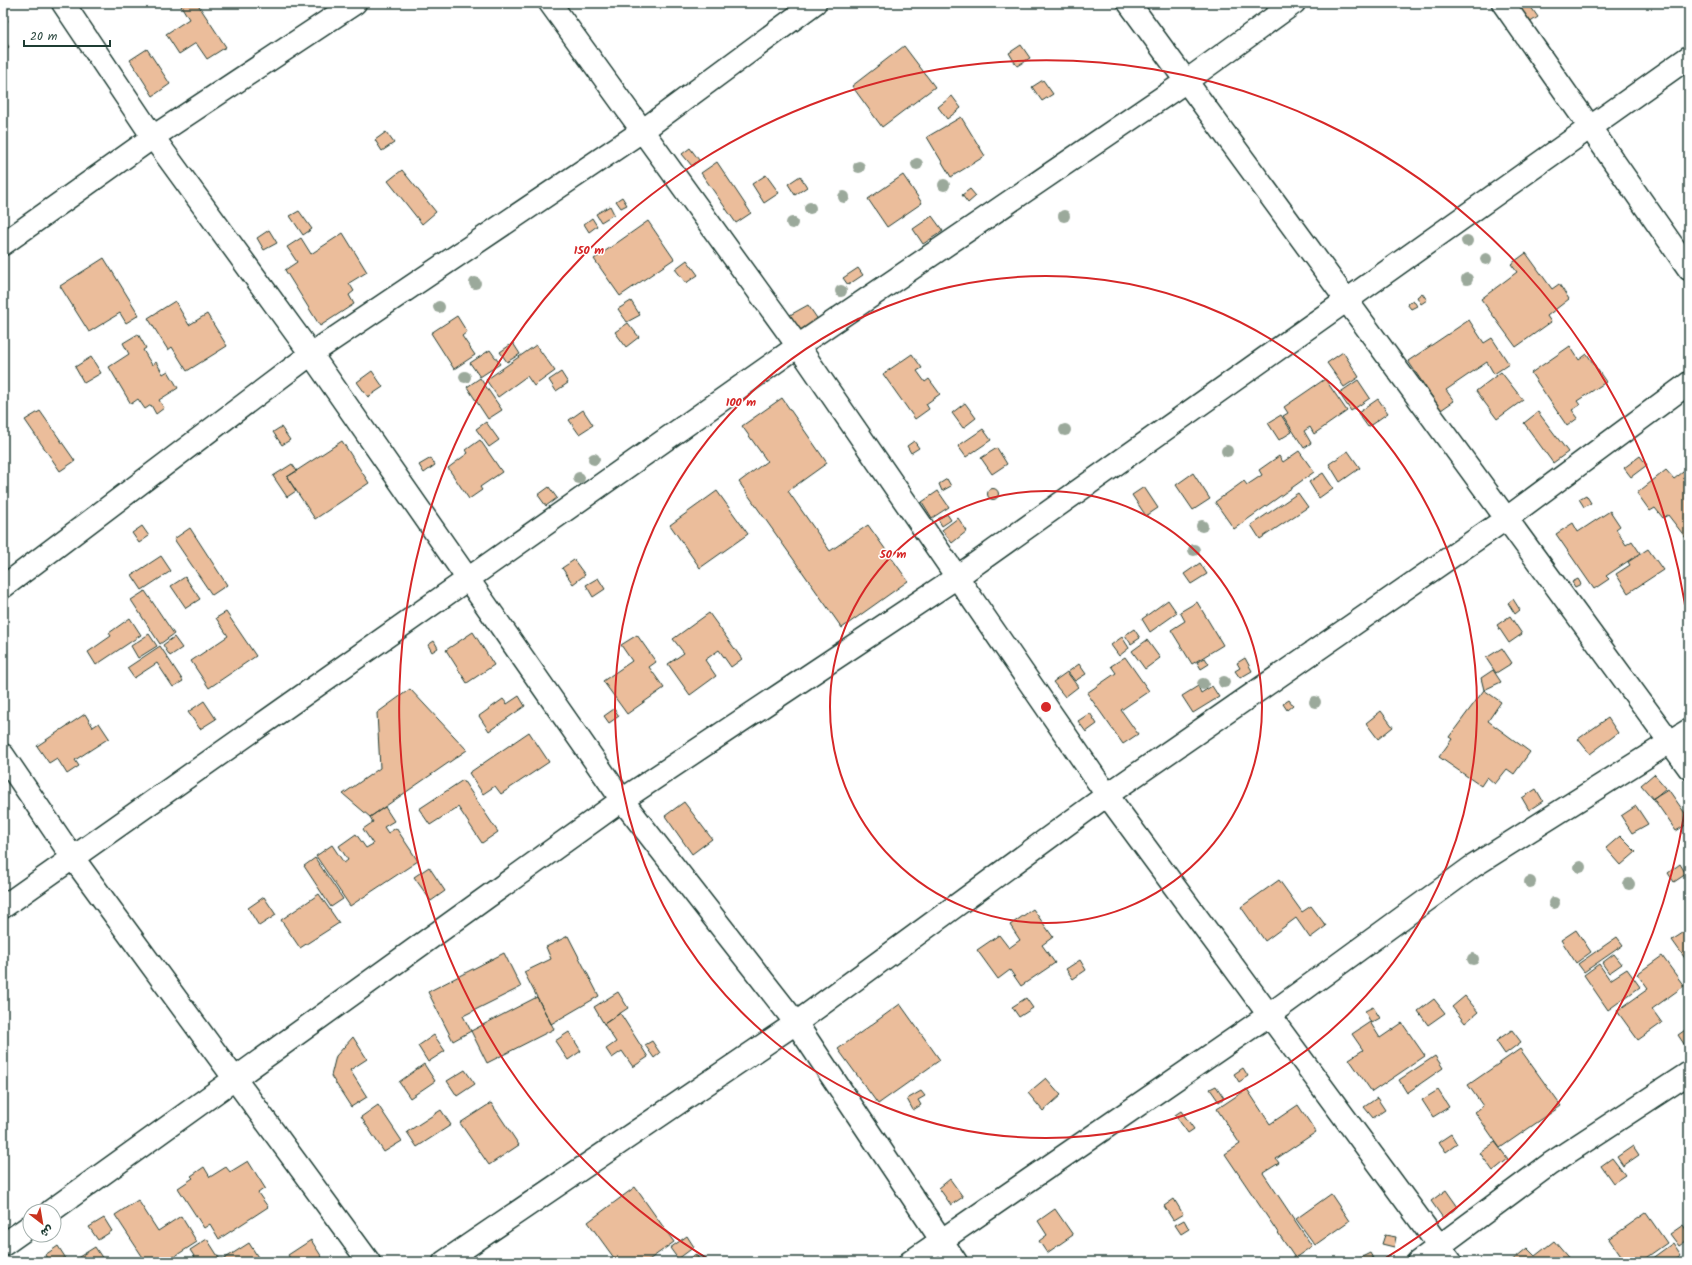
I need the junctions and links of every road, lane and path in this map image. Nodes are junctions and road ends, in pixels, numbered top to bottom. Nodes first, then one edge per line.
1 (63, 3) edge
2 (355, 3) edge
3 (550, 3) edge
4 (815, 3) edge
5 (1129, 3) edge
6 (1294, 3) edge
7 (1503, 3) edge
8 (1689, 57) edge
9 (1185, 82) junction
10 (1589, 127) junction
11 (642, 131) junction
12 (153, 137) junction
13 (3, 244) edge
14 (1689, 269) edge
15 (1346, 301) junction
16 (798, 346) junction
17 (311, 354) junction
18 (1689, 383) edge
19 (1507, 518) junction
20 (957, 577) junction
21 (469, 579) junction
22 (3, 587) edge
23 (1689, 730) edge
24 (1671, 743) junction
25 (3, 755) edge
26 (1689, 768) edge
27 (1107, 795) junction
28 (622, 800) junction
29 (73, 858) junction
30 (3, 907) edge
31 (1269, 1015) junction
32 (796, 1023) junction
33 (1689, 1074) edge
34 (235, 1078) junction
35 (62, 1203) edge
36 (22, 1232) edge
37 (941, 1241) junction
38 (3, 1246) edge
39 (1446, 1254) edge
40 (369, 1262) edge
41 (444, 1262) edge
42 (910, 1262) edge
43 (956, 1262) edge
44 (1418, 1262) edge

1 - 12 street
2 - 12 street
3 - 11 street
4 - 11 street
5 - 9 street
6 - 9 street
7 - 10 street
8 - 10 street
9 - 15 street
9 - 16 street
10 - 14 street
10 - 15 street
11 - 16 street
11 - 17 street
12 - 13 street
12 - 17 street
15 - 19 street
15 - 20 street
16 - 20 street
16 - 21 street
17 - 21 street
17 - 22 street
18 - 19 street
19 - 24 street
19 - 27 street
20 - 27 street
20 - 28 street
21 - 28 street
21 - 29 street
23 - 24 street
24 - 26 street
24 - 31 street
25 - 29 street
27 - 31 street
27 - 32 street
28 - 32 street
28 - 34 street
29 - 30 street
29 - 34 street
31 - 37 street
31 - 39 street
32 - 37 street
32 - 41 street
33 - 39 street
34 - 35 street
34 - 40 street
36 - 38 street
37 - 42 street
37 - 43 street
39 - 44 street

